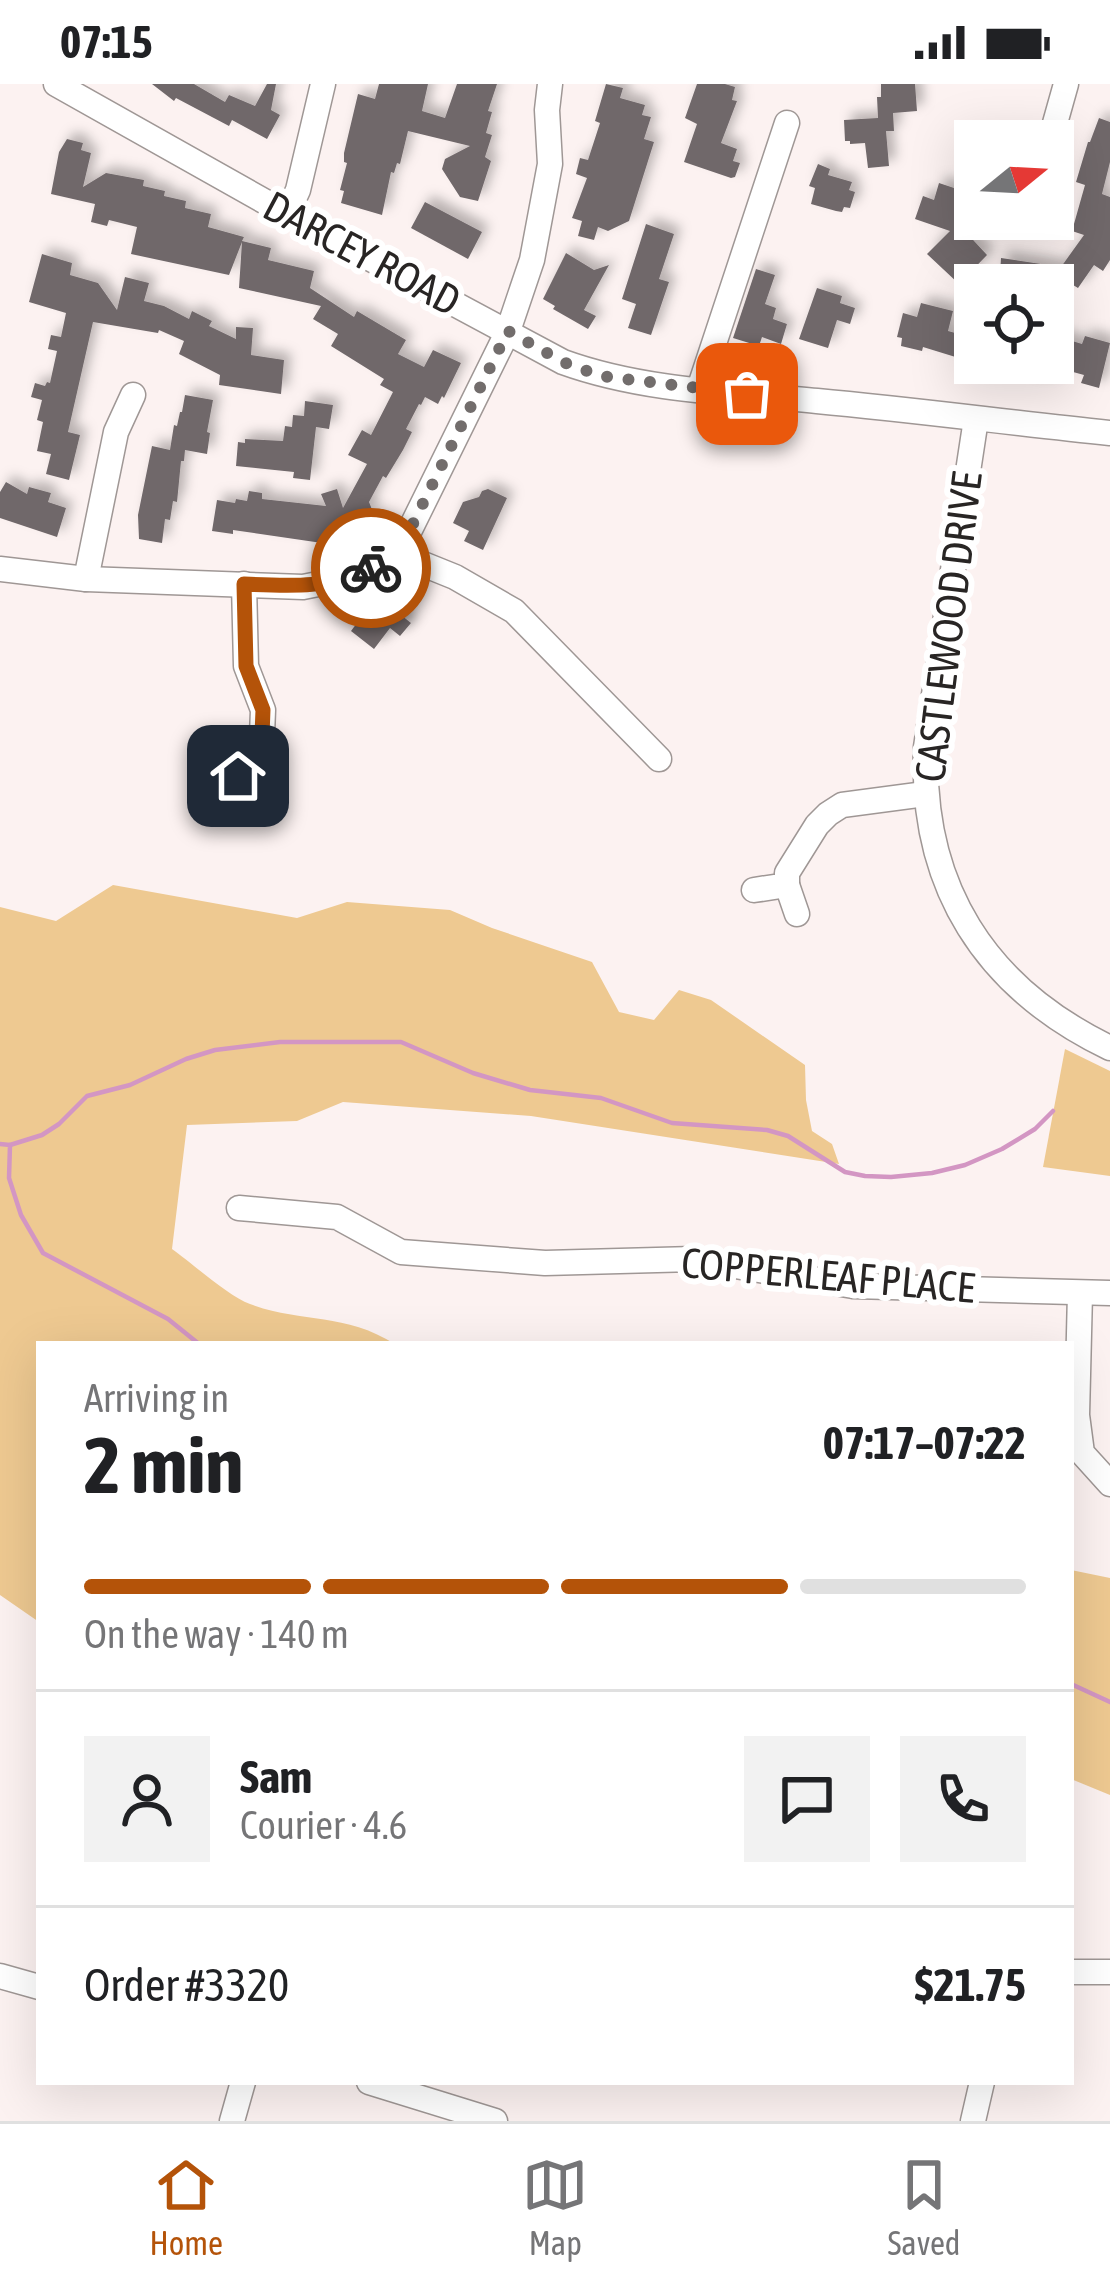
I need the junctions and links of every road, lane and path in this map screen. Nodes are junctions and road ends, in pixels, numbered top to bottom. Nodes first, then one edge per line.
1 (57, 84) edge
2 (323, 84) edge
3 (550, 84) edge
4 (1066, 84) edge
5 (1056, 120) edge
6 (787, 123) dead end
7 (287, 214) junction
8 (508, 331) junction
9 (700, 389) junction
10 (133, 395) dead end
11 (976, 419) junction
12 (1110, 433) edge
13 (398, 554) junction
14 (2, 574) edge
15 (86, 579) junction
16 (244, 584) junction
17 (659, 759) dead end
18 (271, 782) dead end
19 (925, 794) junction
20 (787, 885) junction
21 (754, 890) dead end
22 (797, 914) dead end
23 (1110, 1048) edge
24 (239, 1208) dead end
25 (1080, 1293) junction
26 (1110, 1293) edge
27 (1077, 1460) edge
28 (1110, 1484) edge
29 (1074, 1972) edge
30 (1110, 1972) edge
31 (0, 1976) edge
32 (36, 1986) edge
33 (242, 2085) edge
34 (379, 2085) edge
35 (981, 2085) edge
36 (232, 2121) edge
37 (495, 2121) edge
38 (973, 2121) edge

1 - 7 street, DARCEY ROAD
2 - 7 street
3 - 8 street
4 - 5 street
6 - 9 street
7 - 8 street, DARCEY ROAD
8 - 9 street, DARCEY ROAD
8 - 13 street
9 - 11 street, DARCEY ROAD
10 - 15 street
11 - 12 street, DARCEY ROAD
11 - 19 street, CASTLEWOOD DRIVE
13 - 16 street
13 - 17 street
14 - 15 street
15 - 16 street
16 - 18 street
19 - 20 street
19 - 23 street, CASTLEWOOD DRIVE
20 - 21 street
20 - 22 street
24 - 25 street, COPPERLEAF PLACE
25 - 26 street, COPPERLEAF PLACE
25 - 27 street
27 - 28 street
29 - 30 street
31 - 32 street
33 - 36 street
34 - 37 street
35 - 38 street

